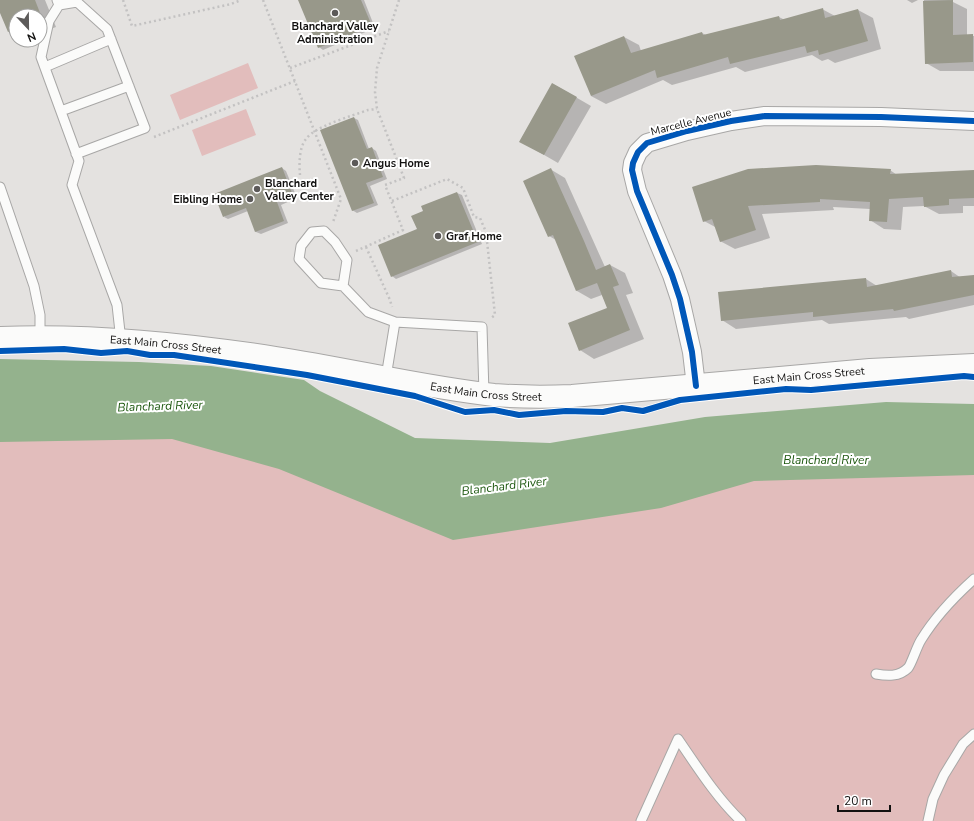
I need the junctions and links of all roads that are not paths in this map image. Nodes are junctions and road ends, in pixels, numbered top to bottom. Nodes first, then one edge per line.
1 (58, 3) edge
2 (111, 40) junction
3 (45, 67) junction
4 (129, 86) junction
5 (61, 111) junction
6 (974, 121) edge
7 (76, 154) junction
8 (0, 187) edge
9 (343, 286) junction
10 (395, 322) junction
11 (0, 338) edge
12 (40, 338) junction
13 (121, 341) junction
14 (974, 365) edge
15 (386, 377) junction
16 (696, 386) junction
17 (484, 394) junction
18 (974, 579) edge
19 (876, 674) dead end
20 (974, 734) edge
21 (641, 821) edge
22 (741, 821) edge
23 (928, 821) edge

1 - 2 lane
1 - 3 lane
2 - 3 lane
2 - 4 lane
3 - 5 lane
4 - 5 lane
4 - 7 lane
5 - 7 lane
6 - 16 street, Marcelle Avenue
7 - 13 lane
8 - 12 lane
9 - 9 lane
9 - 10 lane
10 - 15 lane
10 - 17 lane
11 - 12 main road, East Main Cross Street
12 - 13 main road, East Main Cross Street
13 - 15 main road, East Main Cross Street
14 - 16 main road, East Main Cross Street
15 - 17 main road, East Main Cross Street
16 - 17 main road, East Main Cross Street
18 - 19 lane
20 - 23 lane
21 - 22 lane

